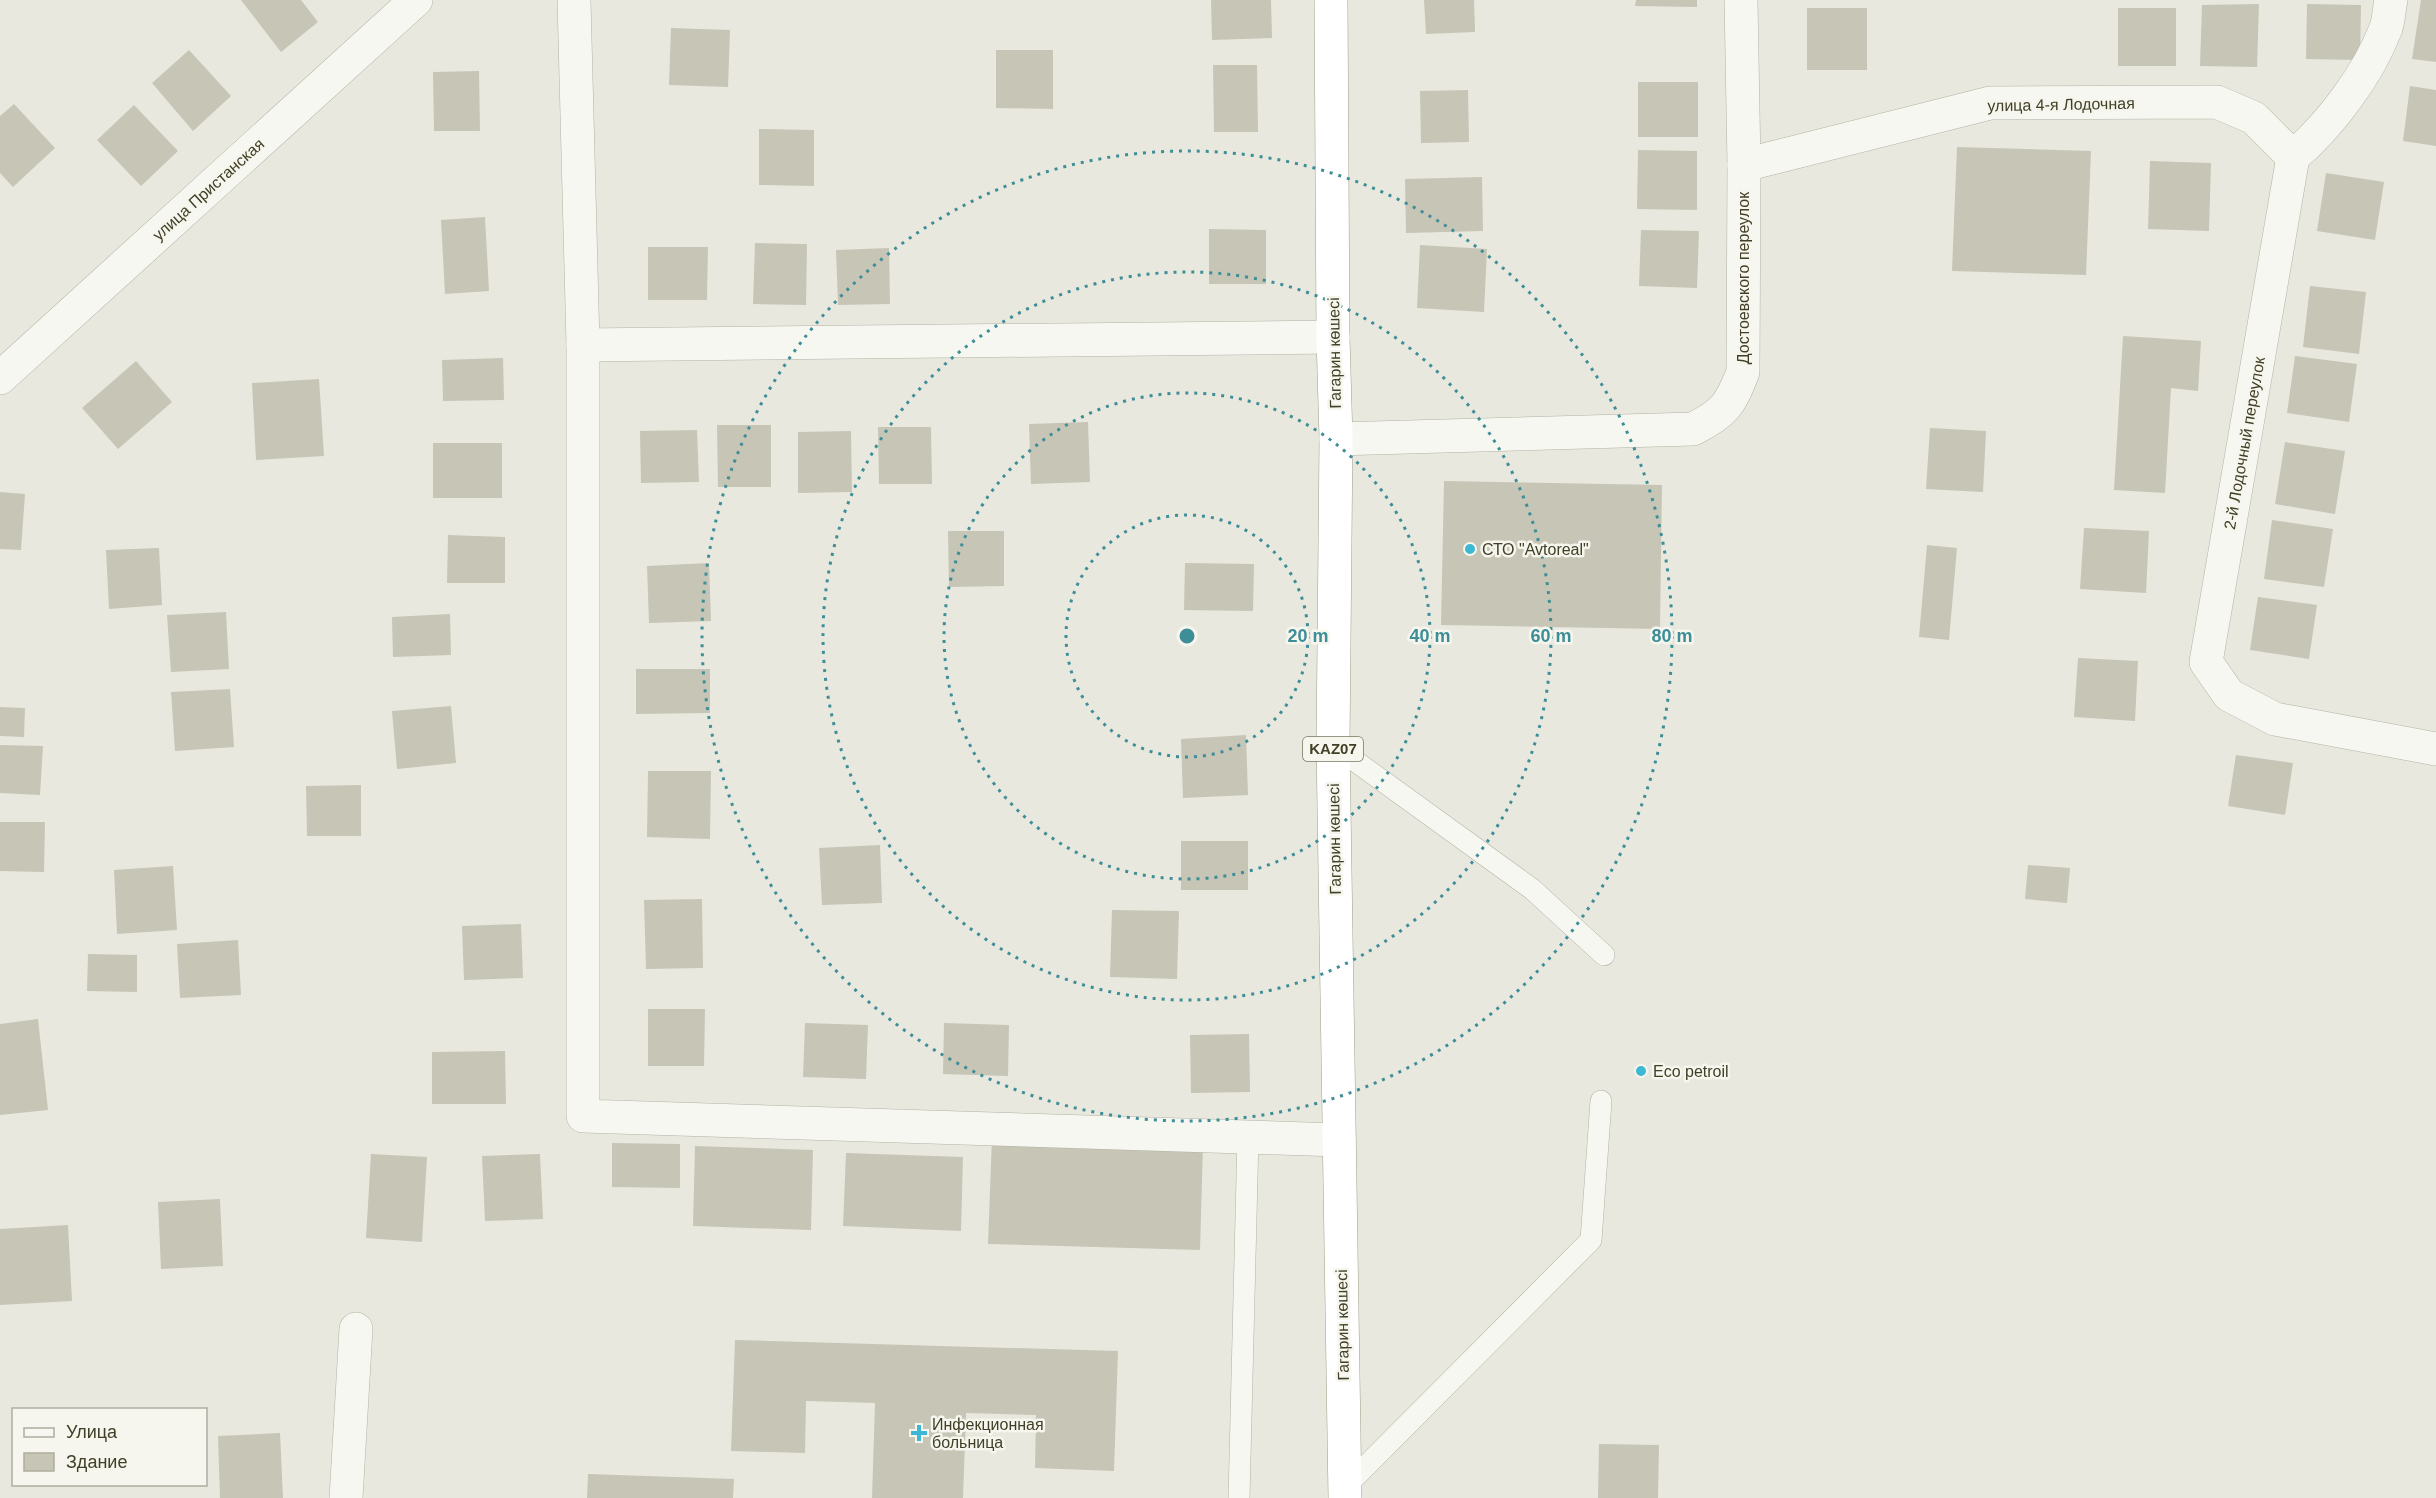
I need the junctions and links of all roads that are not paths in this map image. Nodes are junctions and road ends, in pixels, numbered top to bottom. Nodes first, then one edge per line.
1 (416, 0) edge
2 (574, 0) edge
3 (1331, 0) edge
4 (1741, 0) edge
5 (2391, 0) edge
6 (2293, 157) junction
7 (1744, 165) junction
8 (1333, 338) junction
9 (583, 345) junction
10 (0, 378) edge
11 (1336, 439) junction
12 (1333, 745) junction
13 (2436, 749) edge
14 (1604, 955) dead end
15 (1601, 1101) dead end
16 (1248, 1137) junction
17 (1339, 1140) junction
18 (356, 1329) dead end
19 (1345, 1493) edge
20 (345, 1498) edge
21 (1239, 1498) edge

1 - 10 street, улица Пристанская
2 - 9 street
3 - 8 highway, Гагарин көшесі / KAZ07
4 - 7 street, Достоевского переулок
5 - 6 street
6 - 7 street, улица 4-я Лодочная
6 - 13 street, 2-й Лодочный переулок
7 - 11 street, Достоевского переулок
8 - 9 street
8 - 11 highway, Гагарин көшесі / KAZ07
9 - 16 street
11 - 12 highway, Гагарин көшесі / KAZ07
12 - 14 lane
12 - 17 highway, Гагарин көшесі / KAZ07
15 - 19 lane
16 - 17 street
16 - 21 lane
17 - 19 highway, Гагарин көшесі / KAZ07
18 - 20 street

